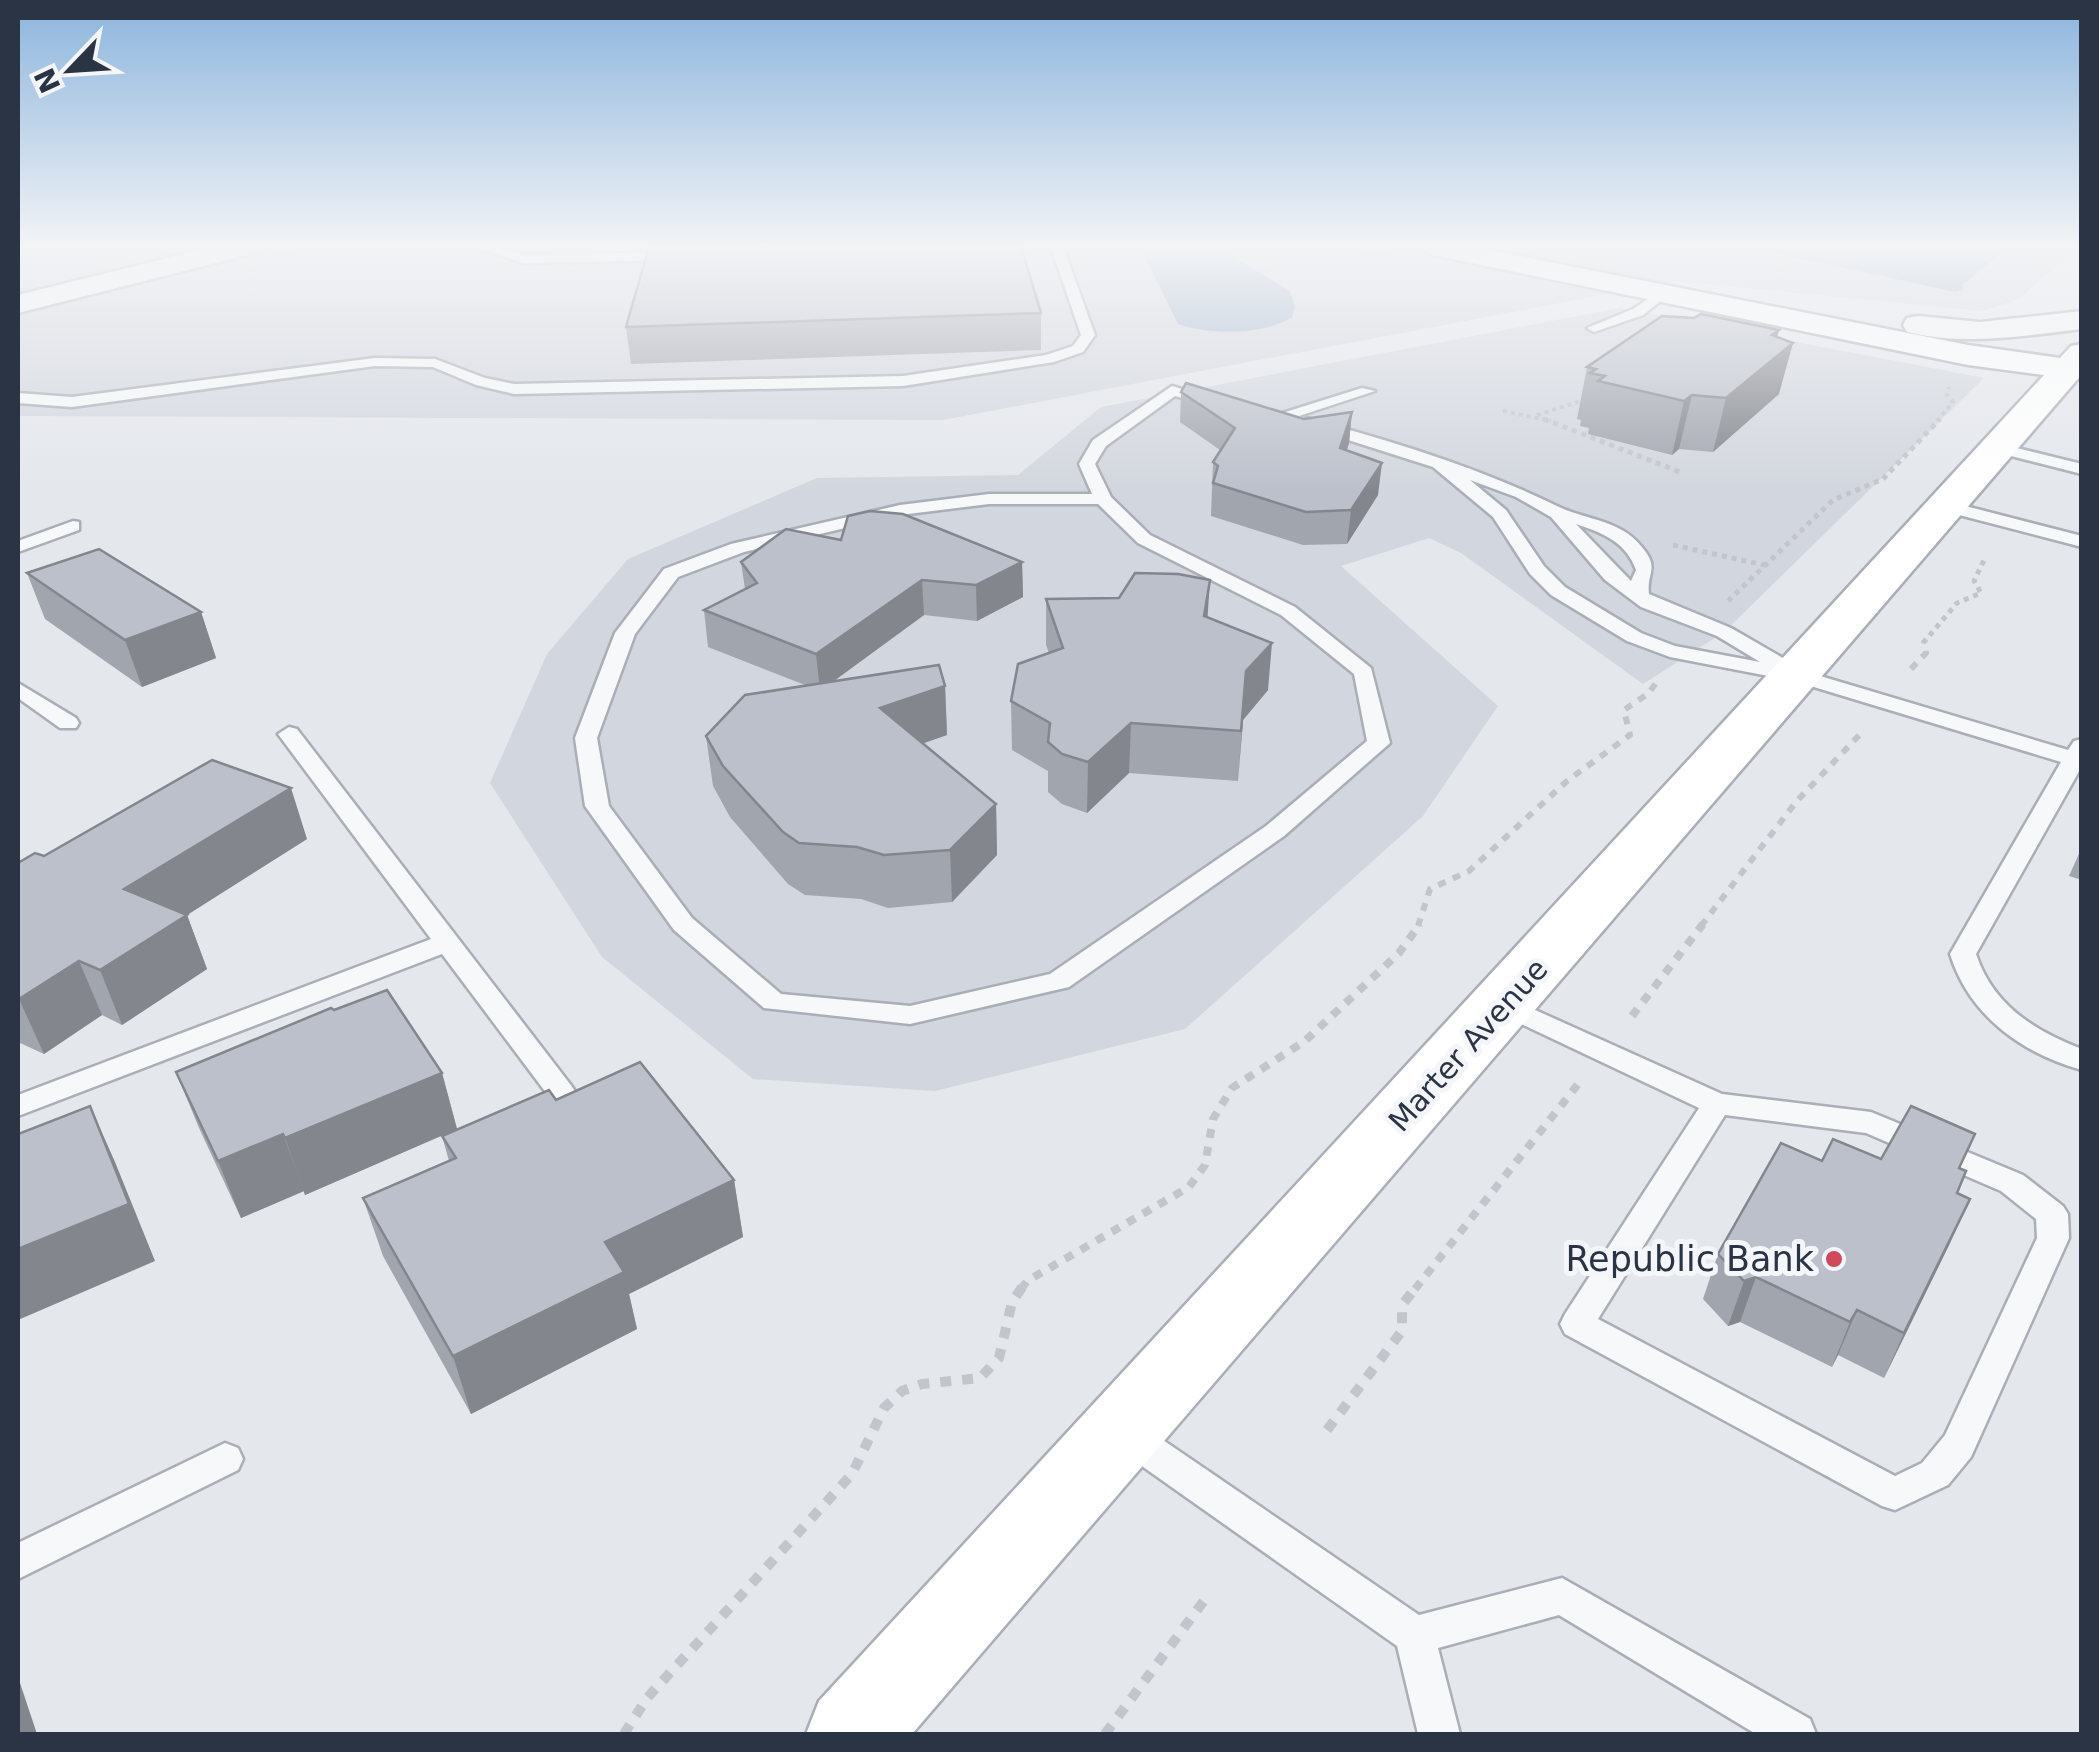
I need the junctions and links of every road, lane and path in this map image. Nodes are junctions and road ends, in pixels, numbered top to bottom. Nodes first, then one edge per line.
1 (1086, 329) edge
2 (1838, 329) edge
3 (1930, 329) edge
4 (1947, 329) edge
5 (2008, 329) edge
6 (2074, 361) edge
7 (1958, 380) dead end
8 (1367, 392) dead end
9 (18, 398) edge
10 (1587, 398) edge
11 (1226, 404) edge
12 (1503, 411) dead end
13 (1536, 416) junction
14 (1997, 448) junction
15 (1440, 463) junction
16 (2082, 470) edge
17 (1680, 472) dead end
18 (1103, 498) junction
19 (1946, 506) junction
20 (1557, 513) junction
21 (73, 526) dead end
22 (2082, 542) edge
23 (18, 547) edge
24 (1986, 558) dead end
25 (1640, 598) junction
26 (1722, 606) dead end
27 (1910, 668) dead end
28 (1662, 676) dead end
29 (1798, 676) junction
30 (18, 689) edge
31 (68, 723) dead end
32 (1864, 730) dead end
33 (290, 734) dead end
34 (2078, 752) edge
35 (448, 942) junction
36 (1504, 1004) junction
37 (1632, 1016) dead end
38 (2082, 1060) edge
39 (1579, 1083) dead end
40 (560, 1090) dead end
41 (1716, 1104) junction
42 (18, 1106) edge
43 (1327, 1430) dead end
44 (1122, 1432) junction
45 (225, 1459) dead end
46 (18, 1562) edge
47 (1206, 1598) dead end
48 (1414, 1635) junction
49 (624, 1734) edge
50 (852, 1734) edge
51 (1105, 1734) edge
52 (1439, 1734) edge
53 (1795, 1734) edge

1 - 9 lane
2 - 6 main road
3 - 6 street
4 - 5 street
6 - 14 main road, Marter Avenue
7 - 26 path
8 - 15 lane
10 - 13 path
11 - 18 lane
12 - 13 path
13 - 17 path
14 - 16 lane
14 - 19 main road, Marter Avenue
15 - 20 lane
15 - 29 lane
18 - 18 lane
19 - 22 lane
19 - 29 main road, Marter Avenue
20 - 25 lane
20 - 25 lane
21 - 23 lane
24 - 27 path
25 - 29 lane
28 - 49 path
29 - 34 lane
29 - 36 main road, Marter Avenue
30 - 31 lane
32 - 37 path
33 - 35 lane
34 - 38 lane
35 - 40 lane
35 - 42 lane
36 - 41 lane
36 - 44 main road, Marter Avenue
39 - 43 path
41 - 41 lane
44 - 48 lane
44 - 50 main road, Marter Avenue
45 - 46 lane
47 - 51 path
48 - 52 lane
48 - 53 lane

